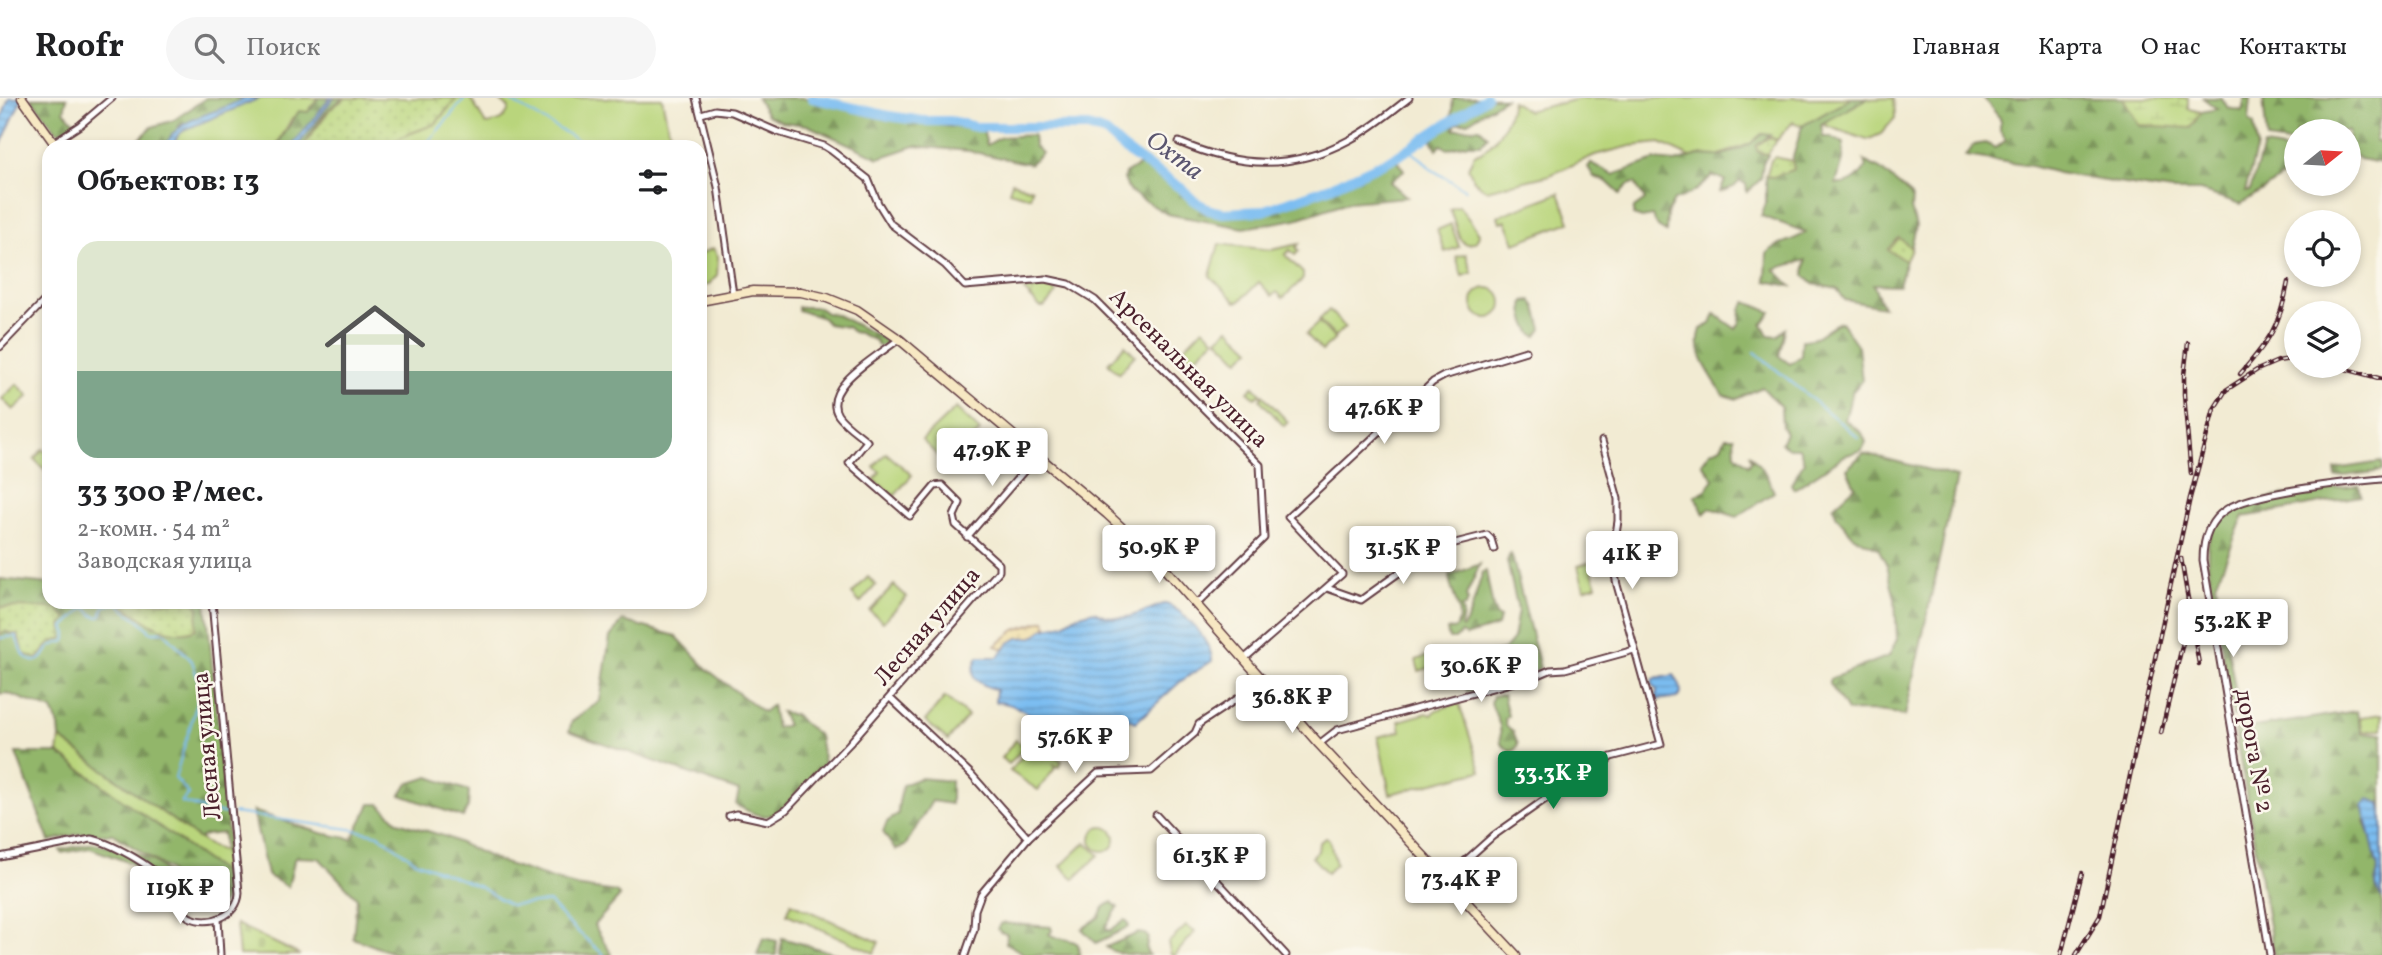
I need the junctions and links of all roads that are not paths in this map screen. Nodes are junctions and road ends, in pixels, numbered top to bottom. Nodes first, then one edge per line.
1 (22, 98) edge
2 (112, 98) edge
3 (696, 98) edge
4 (1409, 98) edge
5 (701, 114) junction
6 (53, 140) edge
7 (62, 140) edge
8 (1179, 142) dead end
9 (733, 294) junction
10 (707, 300) edge
11 (42, 303) edge
12 (899, 339) junction
13 (0, 347) edge
14 (1526, 351) dead end
15 (1602, 441) dead end
16 (1036, 457) junction
17 (2382, 479) edge
18 (967, 537) junction
19 (1494, 549) dead end
20 (1327, 588) junction
21 (1196, 605) junction
22 (213, 609) edge
23 (1634, 650) junction
24 (1244, 659) junction
25 (1264, 681) junction
26 (890, 698) junction
27 (1319, 744) junction
28 (1156, 815) dead end
29 (729, 816) dead end
30 (1028, 838) junction
31 (0, 856) edge
32 (1445, 879) junction
33 (218, 919) junction
34 (220, 955) edge
35 (965, 955) edge
36 (1286, 955) edge
37 (1516, 955) edge
38 (2270, 955) edge

1 - 6 main road
2 - 7 street
3 - 5 street
4 - 8 street
5 - 9 street
5 - 21 street, Арсенальная улица
9 - 10 main road
9 - 12 main road
11 - 13 street
12 - 16 main road
12 - 18 street, Лесная улица
14 - 20 street
15 - 23 street
16 - 18 street
16 - 21 main road
17 - 38 street, дорога № 2
18 - 26 street, Лесная улица
19 - 20 street
20 - 24 street
21 - 24 main road
22 - 33 street, Лесная улица
23 - 27 street
23 - 32 street
24 - 25 main road
25 - 27 main road
25 - 30 street
26 - 29 street, Лесная улица
26 - 30 street
27 - 32 main road
28 - 36 street
30 - 35 street
31 - 33 street
32 - 37 main road
33 - 34 street

